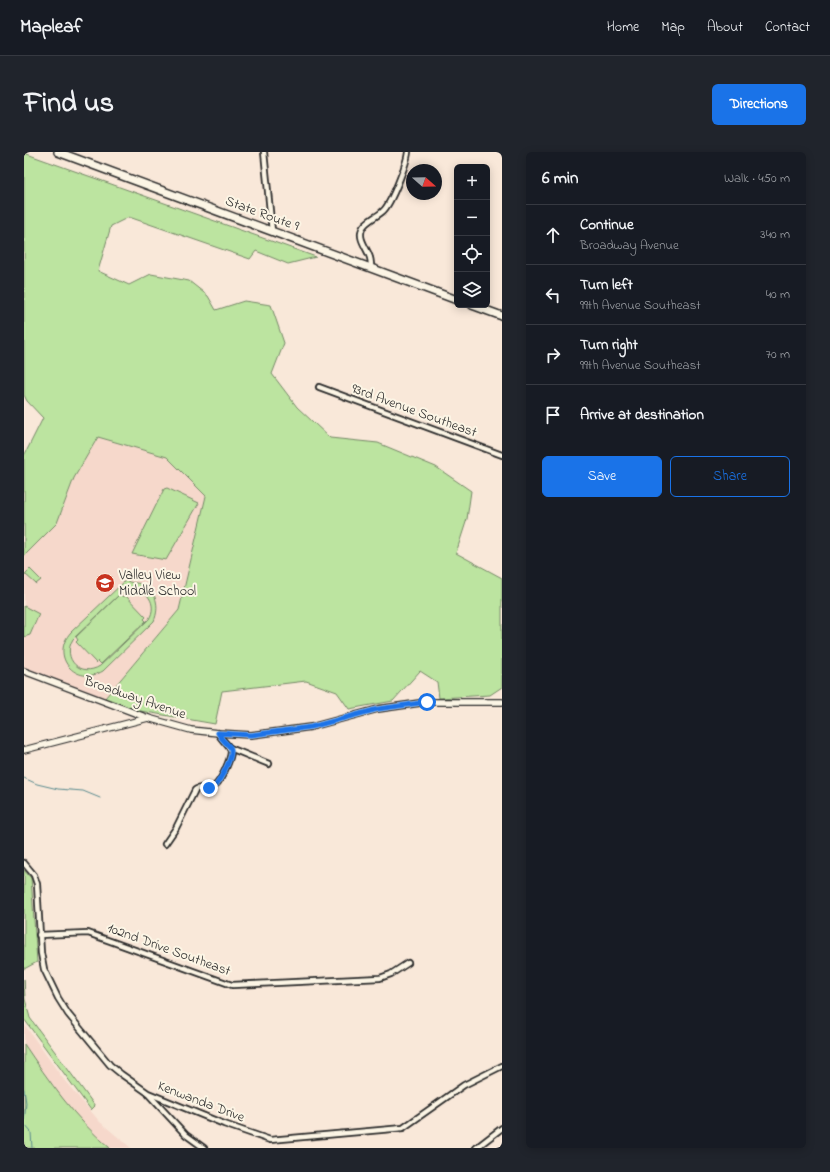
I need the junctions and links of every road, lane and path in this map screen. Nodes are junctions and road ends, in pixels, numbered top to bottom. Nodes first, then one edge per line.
1 (58, 152) edge
2 (264, 152) edge
3 (408, 152) edge
4 (272, 231) junction
5 (371, 267) junction
6 (454, 299) edge
7 (480, 308) edge
8 (502, 316) edge
9 (319, 387) dead end
10 (502, 455) edge
11 (24, 670) edge
12 (502, 702) edge
13 (148, 718) junction
14 (218, 733) junction
15 (230, 748) junction
16 (24, 750) edge
17 (269, 764) dead end
18 (165, 844) dead end
19 (24, 863) edge
20 (39, 935) junction
21 (408, 963) dead end
22 (502, 1066) edge
23 (148, 1093) junction
24 (502, 1128) edge
25 (204, 1148) edge
26 (476, 1148) edge

1 - 4 main road, State Route 9
2 - 4 street
3 - 5 street
4 - 5 main road, State Route 9
5 - 6 main road, State Route 9
7 - 8 main road
9 - 10 street, 93rd Avenue Southeast
11 - 13 street, Broadway Avenue
12 - 14 street, Broadway Avenue
13 - 14 street, Broadway Avenue
13 - 16 street
14 - 15 street
15 - 17 street
15 - 18 street
19 - 20 street, Kenwanda Drive
20 - 21 street, 102nd Drive Southeast
20 - 23 street, Kenwanda Drive
22 - 23 street, Kenwanda Drive
23 - 25 street
24 - 26 street

